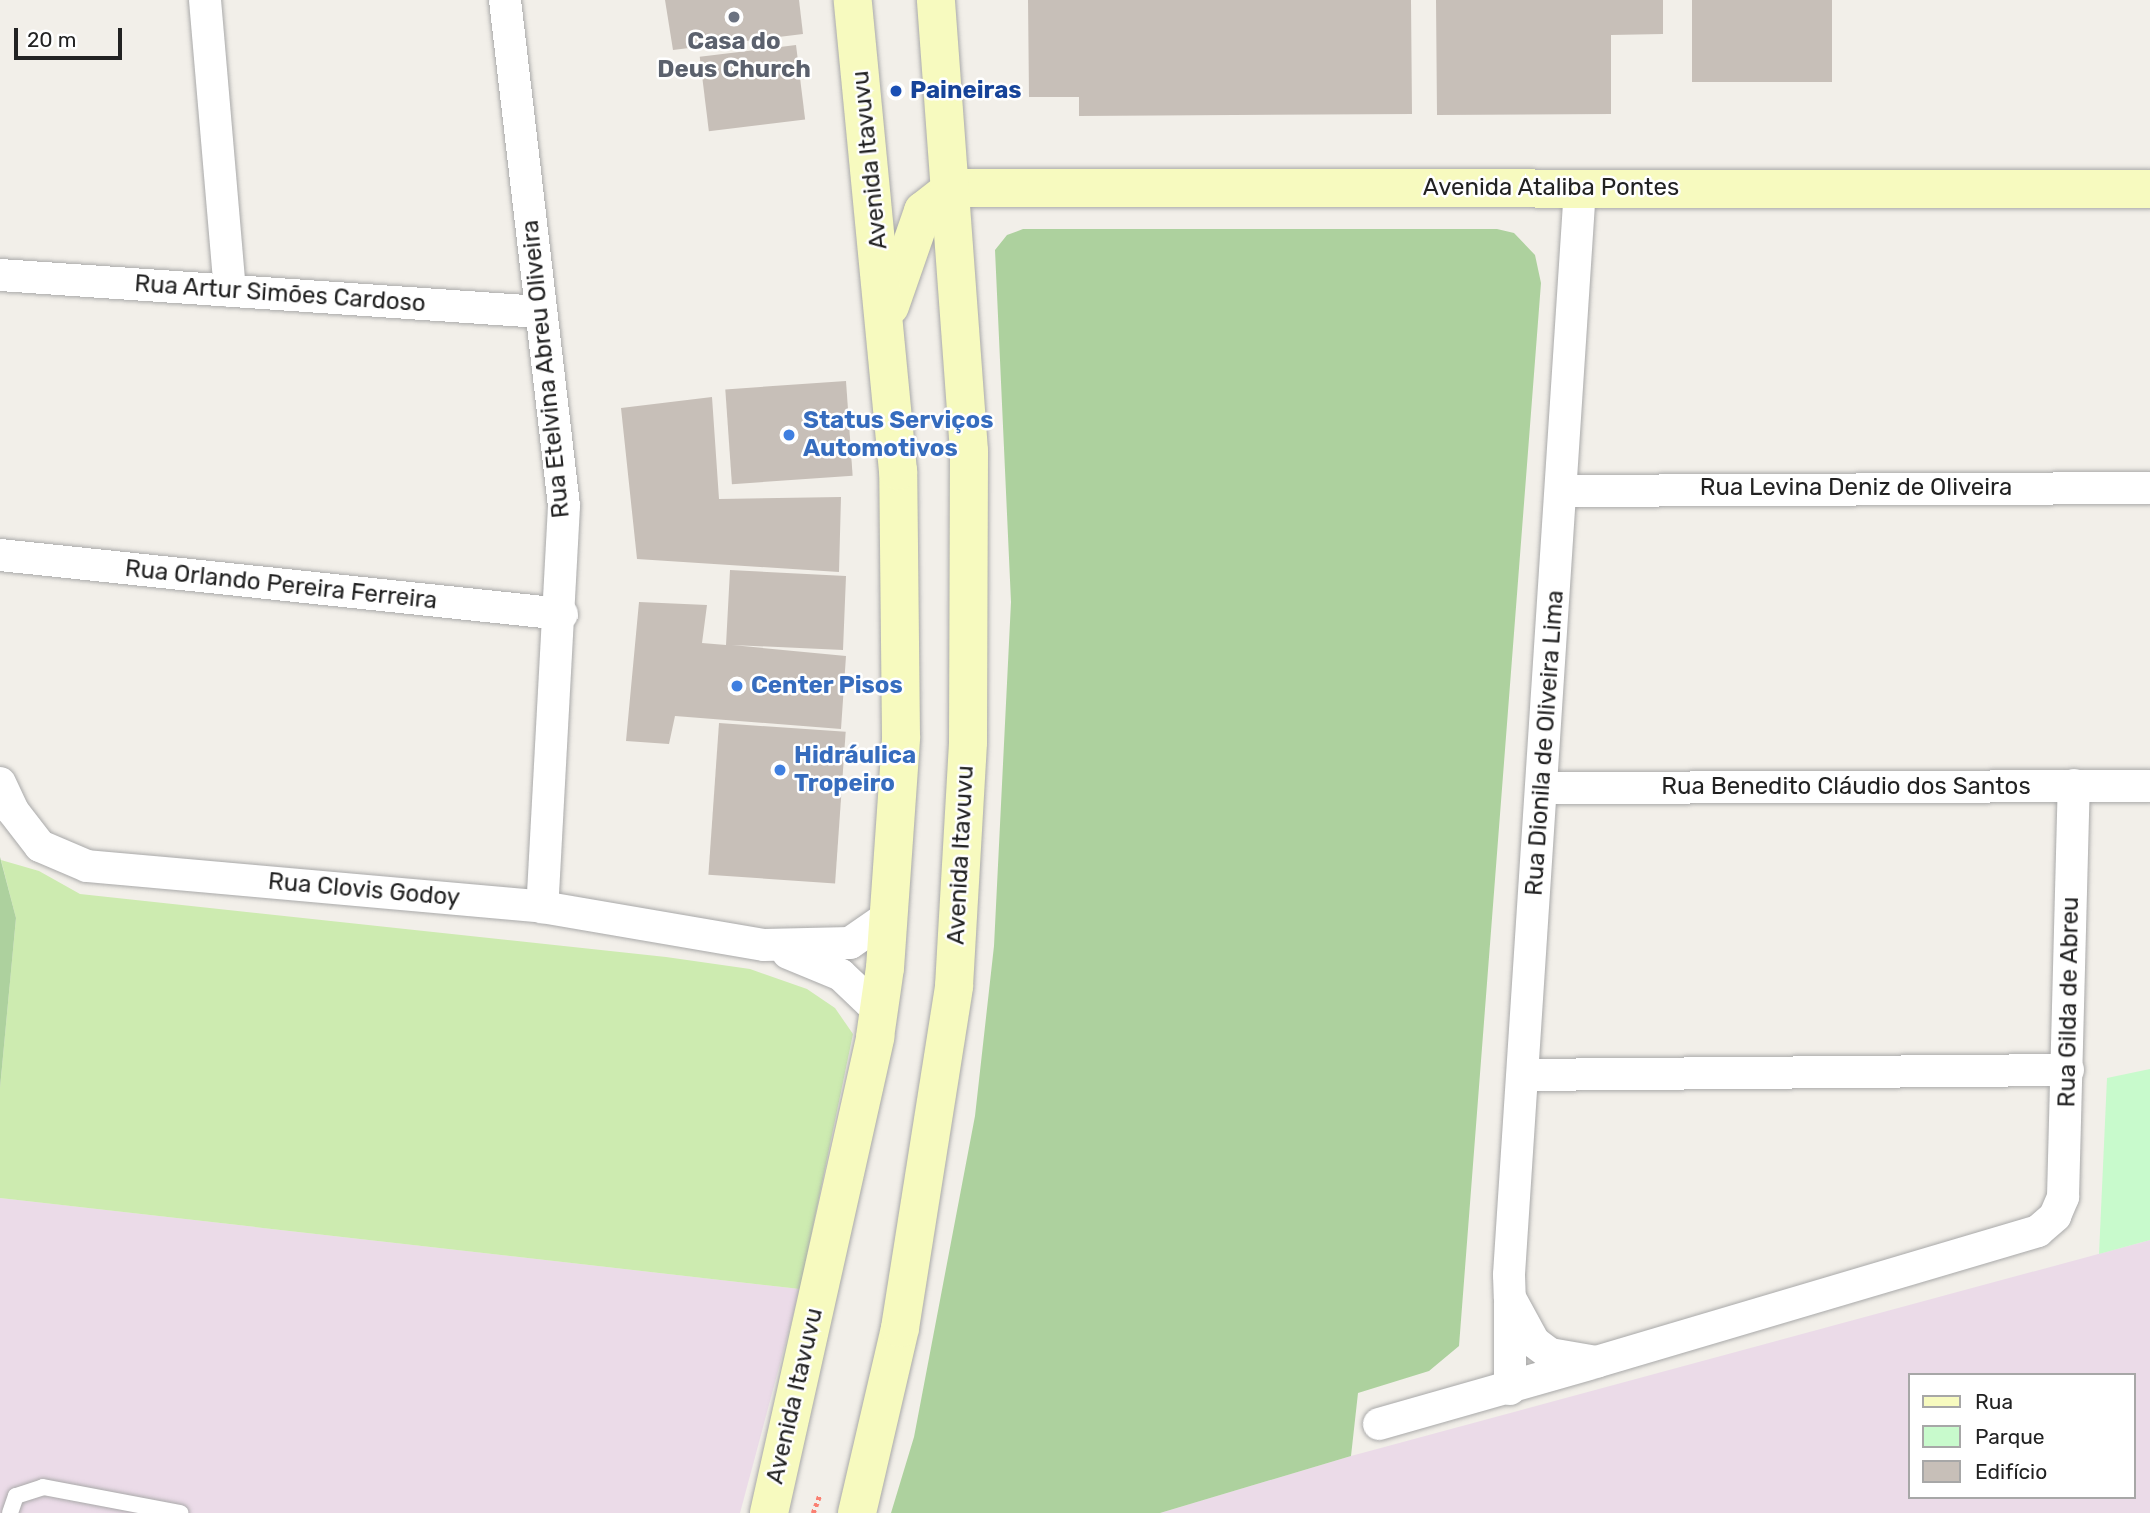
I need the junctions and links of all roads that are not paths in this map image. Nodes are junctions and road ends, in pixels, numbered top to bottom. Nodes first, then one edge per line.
1 (205, 0) edge
2 (505, 0) edge
3 (853, 0) edge
4 (936, 0) edge
5 (951, 188) junction
6 (1580, 188) junction
7 (2150, 189) edge
8 (7, 278) edge
9 (230, 291) junction
10 (540, 312) junction
11 (885, 321) junction
12 (2150, 488) edge
13 (1562, 491) junction
14 (0, 555) edge
15 (562, 614) junction
16 (0, 783) edge
17 (2074, 785) junction
18 (2150, 786) edge
19 (1542, 788) junction
20 (542, 906) junction
21 (889, 916) junction
22 (764, 944) junction
23 (879, 1011) junction
24 (2068, 1070) junction
25 (1522, 1075) junction
26 (1510, 1298) junction
27 (1600, 1361) junction
28 (1510, 1389) junction
29 (1379, 1424) dead end
30 (10, 1513) edge
31 (181, 1513) edge
32 (768, 1513) edge
33 (857, 1513) edge

1 - 9 street
2 - 10 street, Rua Etelvina Abreu Oliveira
3 - 11 main road, Avenida Itavuvu
4 - 5 main road, Avenida Itavuvu
5 - 6 main road, Avenida Ataliba Pontes
5 - 11 main road, Avenida Itavuvu
5 - 33 main road, Avenida Itavuvu
6 - 7 main road, Avenida Ataliba Pontes
6 - 13 street, Rua Dionila de Oliveira Lima
8 - 9 street, Rua Artur Simões Cardoso
9 - 10 street, Rua Artur Simões Cardoso
10 - 15 street, Rua Etelvina Abreu Oliveira
11 - 21 main road, Avenida Itavuvu
12 - 13 street, Rua Levina Deniz de Oliveira
13 - 19 street, Rua Dionila de Oliveira Lima
14 - 15 street, Rua Orlando Pereira Ferreira
15 - 20 street, Rua Etelvina Abreu Oliveira
16 - 20 street, Rua Clovis Godoy
17 - 18 street, Rua Benedito Cláudio dos Santos
17 - 19 street, Rua Benedito Cláudio dos Santos
17 - 24 street, Rua Gilda de Abreu
19 - 25 street, Rua Dionila de Oliveira Lima
20 - 22 street, Rua Clovis Godoy
21 - 22 street, Rua Clovis Godoy
21 - 23 main road, Avenida Itavuvu
22 - 23 street, Rua Clovis Godoy
23 - 32 main road, Avenida Itavuvu
24 - 25 street
24 - 27 street, Rua Gilda de Abreu
25 - 26 street, Rua Dionila de Oliveira Lima
26 - 27 street
26 - 28 street, Rua Dionila de Oliveira Lima
27 - 28 street
28 - 29 street
30 - 31 lane

